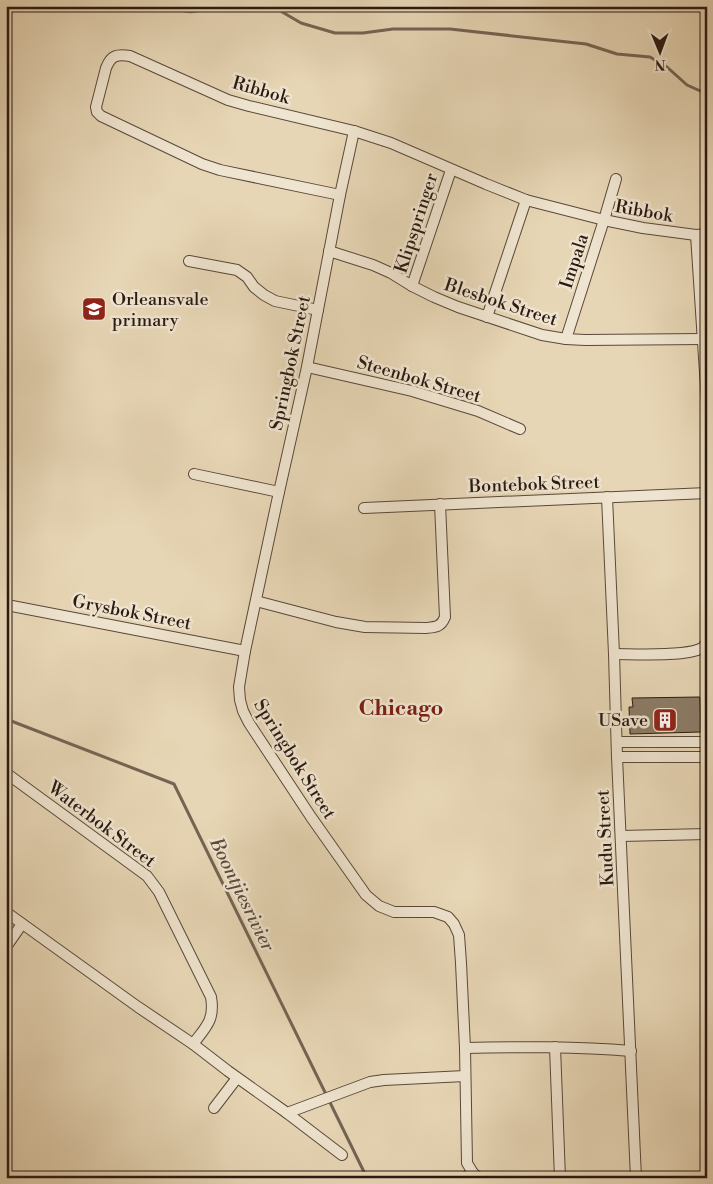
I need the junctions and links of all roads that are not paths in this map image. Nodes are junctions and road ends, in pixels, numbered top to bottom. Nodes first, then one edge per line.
1 (354, 131) junction
2 (451, 170) junction
3 (616, 179) dead end
4 (340, 195) junction
5 (526, 200) junction
6 (604, 220) junction
7 (702, 235) edge
8 (329, 251) junction
9 (189, 261) dead end
10 (412, 286) junction
11 (318, 310) junction
12 (487, 317) junction
13 (566, 339) junction
14 (703, 339) junction
15 (307, 367) junction
16 (707, 403) edge
17 (520, 429) dead end
18 (194, 474) dead end
19 (279, 492) junction
20 (707, 493) edge
21 (607, 497) junction
22 (440, 504) junction
23 (364, 508) dead end
24 (256, 601) junction
25 (12, 606) dead end
26 (707, 642) edge
27 (245, 651) junction
28 (614, 654) junction
29 (617, 742) junction
30 (707, 742) edge
31 (617, 757) junction
32 (707, 757) edge
33 (6, 773) edge
34 (707, 834) edge
35 (621, 836) junction
36 (6, 912) edge
37 (22, 924) junction
38 (6, 947) edge
39 (193, 1044) junction
40 (555, 1047) junction
41 (465, 1048) junction
42 (631, 1051) junction
43 (465, 1076) junction
44 (237, 1078) junction
45 (214, 1108) dead end
46 (287, 1113) junction
47 (342, 1155) dead end
48 (472, 1176) edge
49 (560, 1178) edge
50 (636, 1178) edge

1 - 2 street, Ribbok
1 - 4 street, Springbok Street
1 - 4 street, Ribbok
2 - 5 street, Ribbok
2 - 10 street, Klipspringer
3 - 6 street, Impala
4 - 8 street, Springbok Street
5 - 6 street, Ribbok
5 - 12 street
6 - 7 street, Ribbok
6 - 13 street, Impala
7 - 14 street
8 - 10 street, Blesbok Street
8 - 11 street, Springbok Street
9 - 11 street
10 - 12 street, Blesbok Street
11 - 15 street, Springbok Street
12 - 13 street, Blesbok Street
13 - 14 street, Blesbok Street
14 - 16 street
15 - 17 street, Steenbok Street
15 - 19 street, Springbok Street
18 - 19 street
19 - 24 street, Springbok Street
20 - 21 street, Bontebok Street
21 - 22 street, Bontebok Street
21 - 28 street, Kudu Street
22 - 23 street, Bontebok Street
22 - 24 street
24 - 27 street, Springbok Street
25 - 27 street, Grysbok Street
26 - 28 street
27 - 41 street, Springbok Street
28 - 29 street, Kudu Street
29 - 30 street
29 - 31 street, Kudu Street
31 - 32 street
31 - 35 street, Kudu Street
33 - 39 street, Waterbok Street
34 - 35 street
35 - 42 street, Kudu Street
36 - 37 street
37 - 38 street
37 - 39 street
39 - 44 street
40 - 41 street
40 - 42 street
40 - 49 street
41 - 43 street, Springbok Street
42 - 50 street, Kudu Street
43 - 46 street
43 - 48 street, Springbok Street
44 - 45 street
44 - 46 street
46 - 47 street

